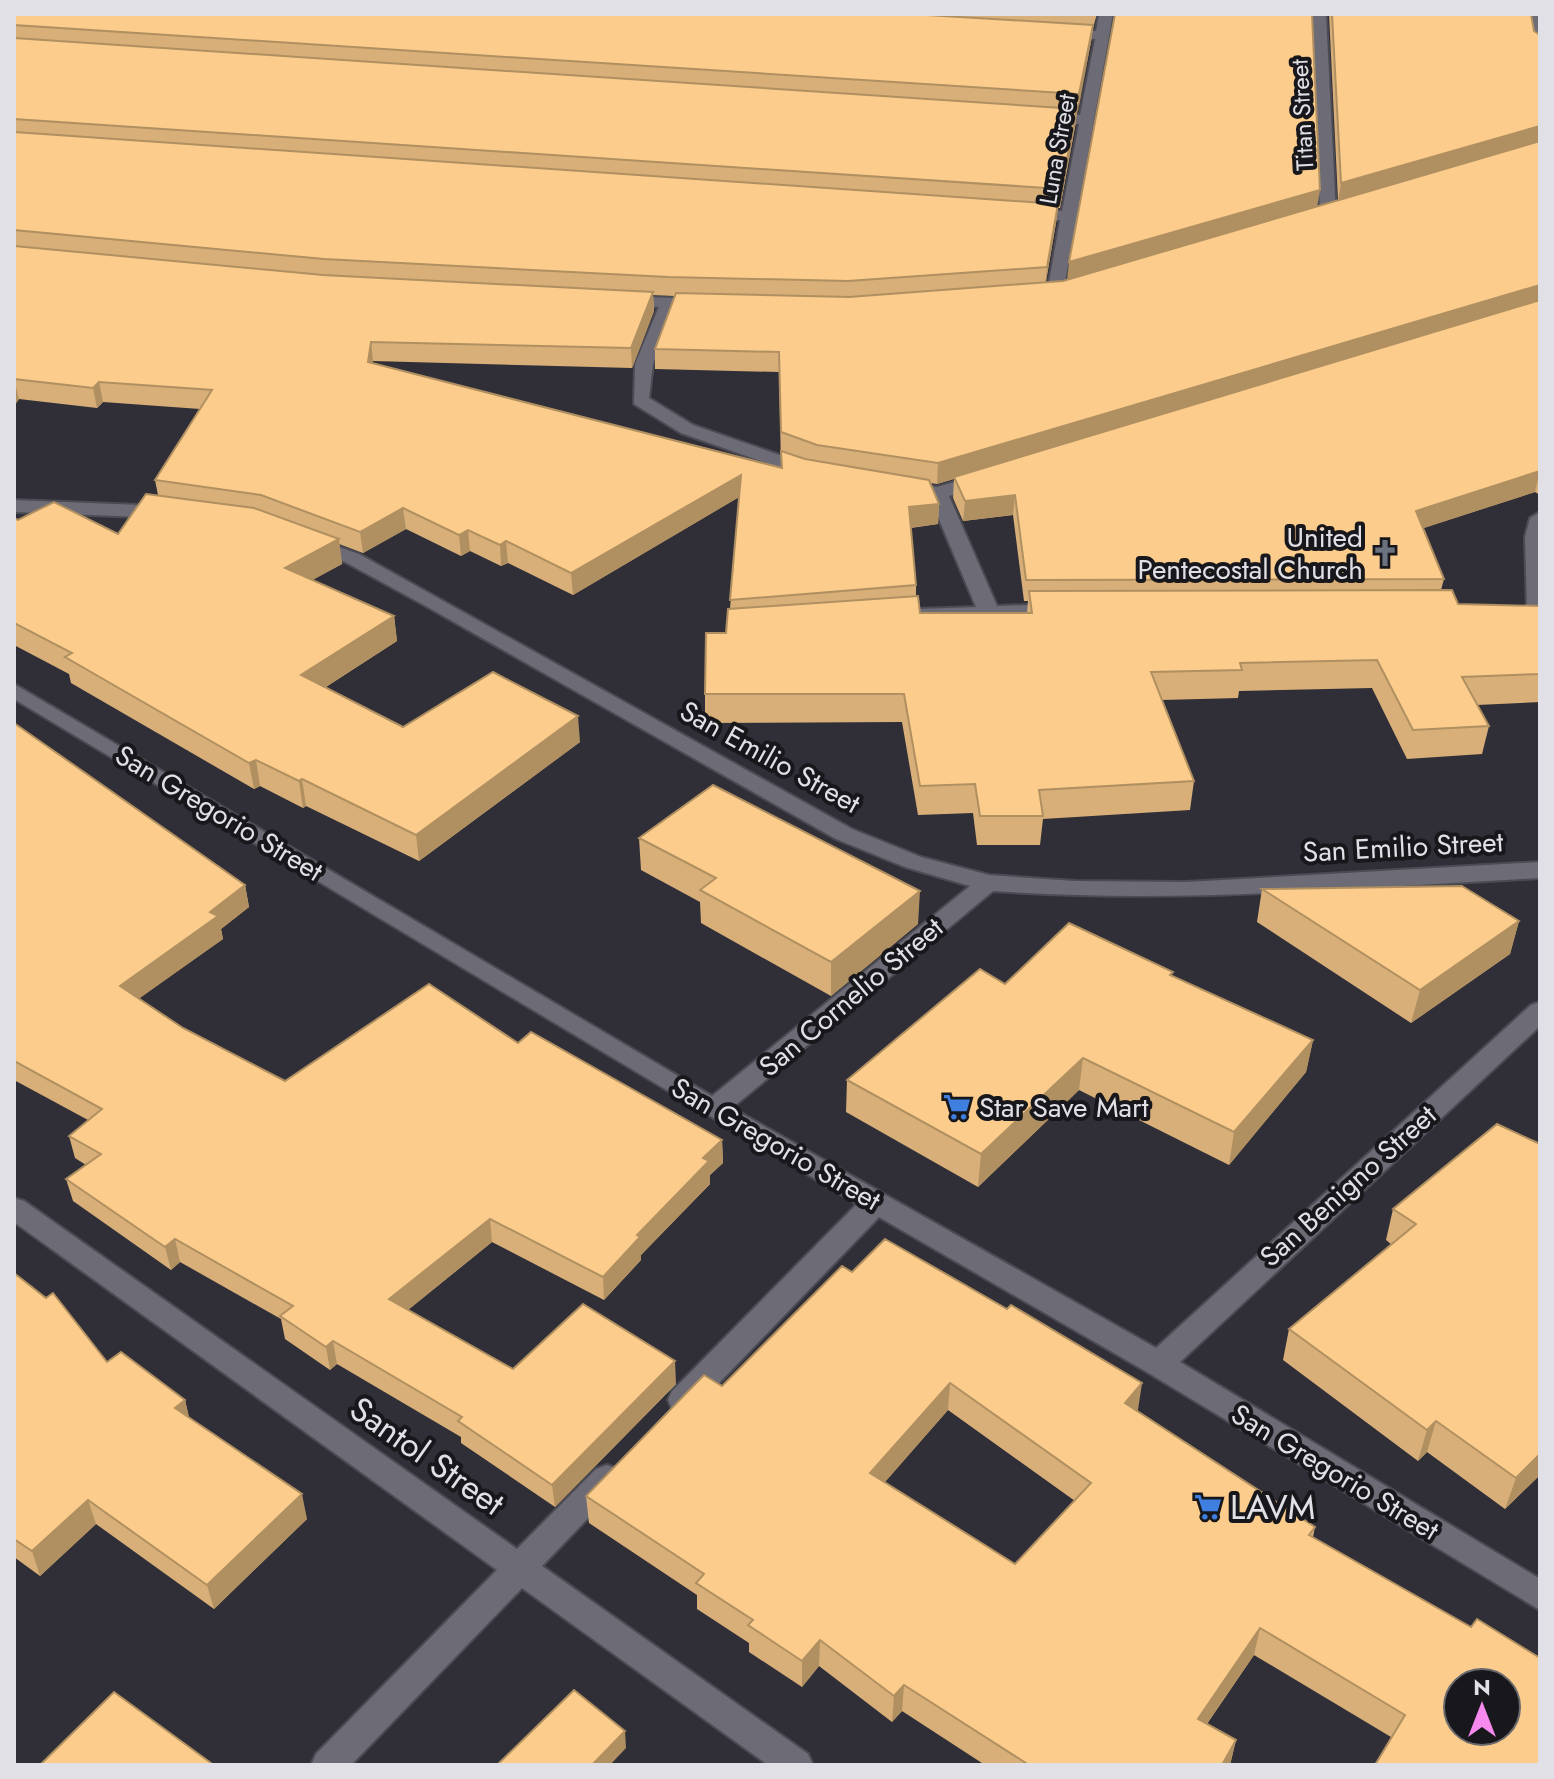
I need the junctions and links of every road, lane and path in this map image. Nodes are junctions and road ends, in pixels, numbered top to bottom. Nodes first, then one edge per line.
1 (1106, 14) edge
2 (1319, 14) edge
3 (1536, 14) edge
4 (1054, 32) edge
5 (1102, 35) junction
6 (1540, 47) edge
7 (1023, 116) edge
8 (1086, 120) junction
9 (1005, 212) edge
10 (1328, 214) edge
11 (1069, 216) junction
12 (1054, 292) edge
13 (605, 301) edge
14 (668, 304) junction
15 (713, 305) edge
16 (828, 475) edge
17 (998, 475) edge
18 (891, 485) edge
19 (938, 493) junction
20 (14, 506) edge
21 (193, 515) edge
22 (1540, 518) edge
23 (293, 536) edge
24 (1533, 609) edge
25 (988, 610) junction
26 (1082, 610) edge
27 (897, 617) edge
28 (14, 690) edge
29 (1540, 870) edge
30 (988, 883) junction
31 (1540, 1011) edge
32 (713, 1109) junction
33 (877, 1201) junction
34 (14, 1208) edge
35 (1158, 1364) junction
36 (660, 1424) edge
37 (628, 1457) edge
38 (520, 1568) junction
39 (1540, 1596) edge
40 (328, 1765) edge
41 (796, 1765) edge

1 - 5 street, Luna Street
2 - 10 street, Titan Street
3 - 6 street
4 - 5 street
5 - 8 street, Luna Street
7 - 8 street
8 - 11 street, Luna Street
9 - 11 street
11 - 12 street, Luna Street
13 - 14 street
14 - 15 street
14 - 16 street
17 - 19 street
18 - 19 street
19 - 25 street
20 - 21 street
22 - 24 street
23 - 30 street, San Emilio Street
25 - 26 street
25 - 27 street
28 - 32 street, San Gregorio Street
29 - 30 street, San Emilio Street
30 - 32 street, San Cornelio Street
31 - 35 street, San Benigno Street
32 - 33 street, San Gregorio Street
33 - 35 street, San Gregorio Street
33 - 36 street
34 - 38 street, Santol Street
35 - 39 street, San Gregorio Street
37 - 38 street
38 - 40 street
38 - 41 street, Santol Street

